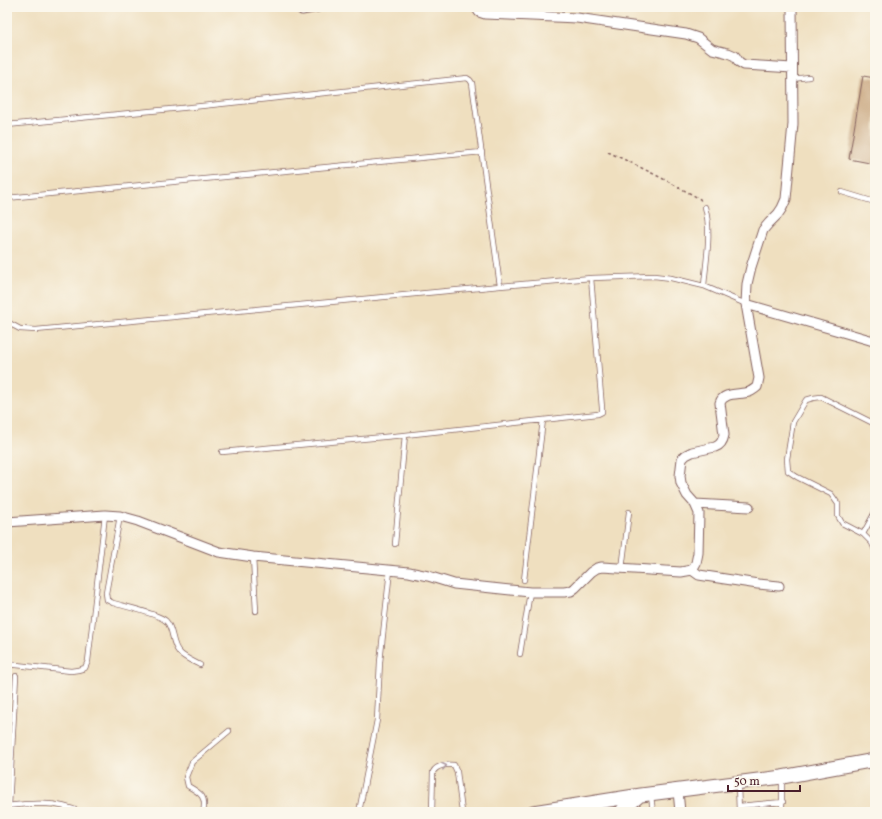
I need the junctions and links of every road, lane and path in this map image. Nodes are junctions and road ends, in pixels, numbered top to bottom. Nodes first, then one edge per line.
1 (299, 7) edge
2 (318, 7) edge
3 (476, 7) edge
4 (792, 7) edge
5 (541, 11) edge
6 (792, 68) junction
7 (809, 77) dead end
8 (792, 79) junction
9 (7, 124) edge
10 (482, 152) junction
11 (608, 152) dead end
12 (842, 192) dead end
13 (7, 198) edge
14 (875, 202) edge
15 (705, 207) joint
16 (592, 278) junction
17 (500, 286) junction
18 (704, 286) junction
19 (746, 304) junction
20 (7, 322) edge
21 (875, 341) edge
22 (543, 420) junction
23 (875, 424) edge
24 (405, 435) junction
25 (222, 452) dead end
26 (695, 504) junction
27 (749, 507) dead end
28 (628, 512) dead end
29 (875, 512) edge
30 (105, 515) junction
31 (120, 516) junction
32 (7, 522) edge
33 (863, 534) junction
34 (395, 544) dead end
35 (875, 550) edge
36 (253, 557) junction
37 (622, 569) junction
38 (390, 570) junction
39 (692, 570) junction
40 (524, 580) dead end
41 (779, 586) dead end
42 (530, 592) junction
43 (256, 611) dead end
44 (520, 654) dead end
45 (7, 664) edge
46 (200, 665) dead end
47 (16, 676) dead end
48 (229, 731) dead end
49 (875, 760) edge
50 (782, 777) junction
51 (738, 783) junction
52 (678, 791) junction
53 (646, 795) junction
54 (783, 802) junction
55 (8, 806) edge
56 (608, 806) edge
57 (739, 806) junction
58 (593, 807) edge
59 (80, 812) edge
60 (203, 812) edge
61 (359, 812) edge
62 (432, 812) edge
63 (462, 812) edge
64 (539, 812) edge
65 (621, 812) edge
66 (653, 812) edge
67 (680, 812) edge
68 (739, 812) edge
69 (782, 812) edge

1 - 2 street
3 - 5 street
4 - 6 street
5 - 6 street
6 - 8 street
7 - 8 lane
8 - 19 street
9 - 10 lane
10 - 13 lane
10 - 17 lane
11 - 15 path
12 - 14 lane
15 - 18 lane
16 - 17 lane
16 - 18 lane
16 - 22 lane
17 - 20 lane
18 - 19 lane
19 - 21 street
19 - 26 street
22 - 24 lane
22 - 40 lane
23 - 33 lane
24 - 25 lane
24 - 34 lane
26 - 27 street
26 - 39 street
28 - 37 lane
29 - 33 lane
30 - 31 street
30 - 32 street
30 - 45 lane
31 - 36 street
31 - 46 lane
33 - 35 lane
36 - 38 street
36 - 43 lane
37 - 39 street
37 - 42 street
38 - 42 street
38 - 61 lane
39 - 41 street
42 - 44 lane
47 - 55 lane
48 - 60 lane
49 - 50 main road
50 - 51 main road
50 - 54 lane
51 - 52 main road
51 - 57 lane
52 - 53 main road
52 - 67 street
53 - 56 main road
53 - 65 main road
53 - 66 lane
54 - 57 lane
54 - 69 lane
55 - 59 lane
56 - 58 main road
57 - 68 lane
58 - 64 main road
62 -> 63 lane

